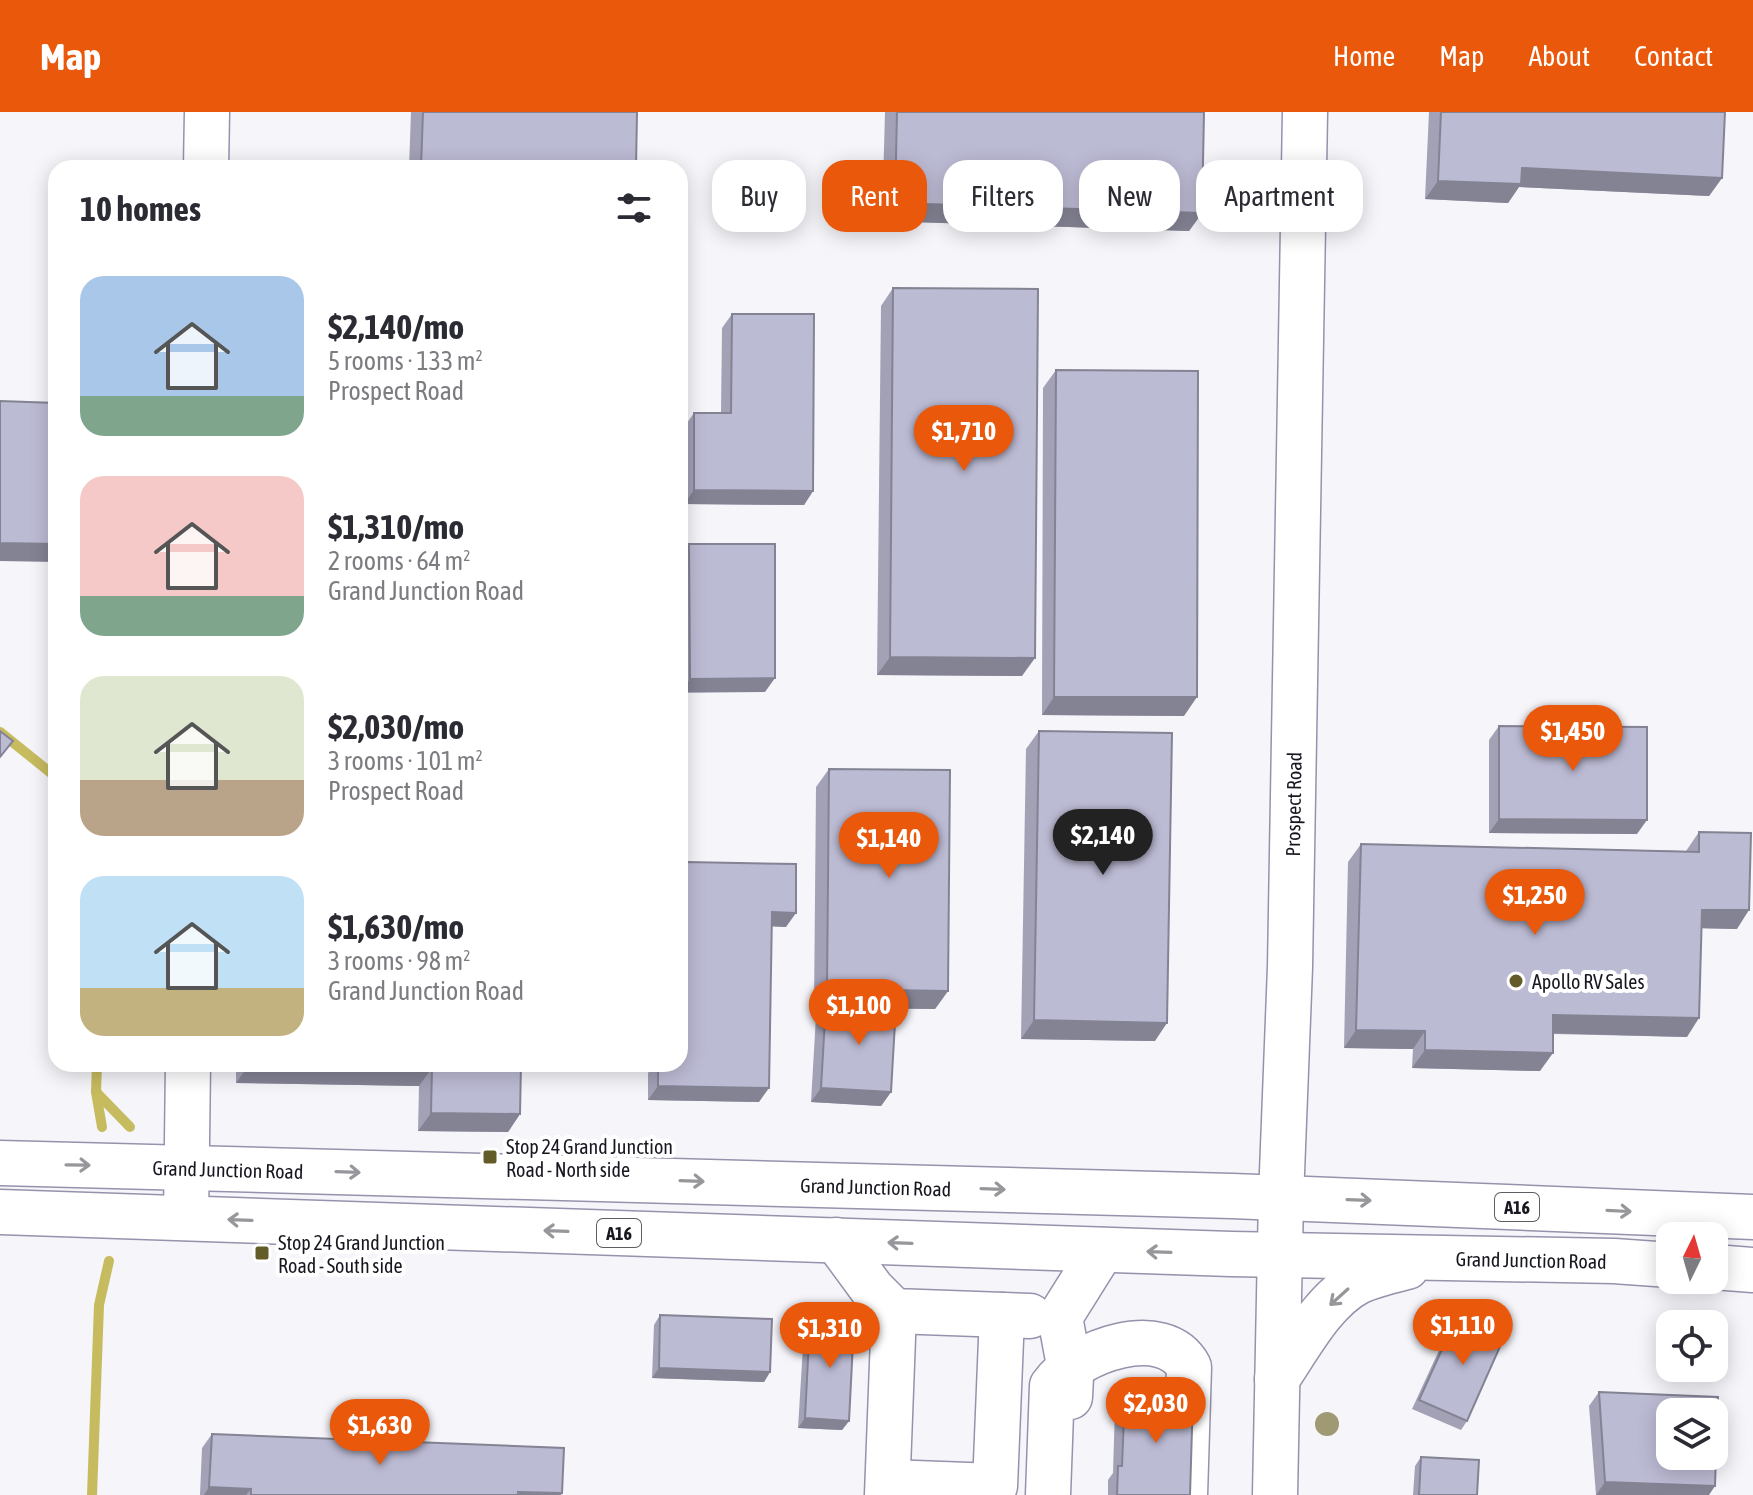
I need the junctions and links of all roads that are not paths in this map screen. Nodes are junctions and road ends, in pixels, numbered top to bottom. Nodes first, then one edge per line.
1 (207, 112) edge
2 (1305, 112) edge
3 (206, 160) edge
4 (188, 1072) edge
5 (0, 1163) edge
6 (186, 1167) junction
7 (1281, 1198) junction
8 (0, 1212) edge
9 (1753, 1217) edge
10 (186, 1218) junction
11 (836, 1240) junction
12 (1280, 1255) junction
13 (1436, 1258) junction
14 (1656, 1264) edge
15 (1728, 1268) edge
16 (1753, 1270) edge
17 (1081, 1284) junction
18 (894, 1311) junction
19 (1002, 1315) junction
20 (1077, 1364) junction
21 (1277, 1379) junction
22 (997, 1413) junction
23 (1060, 1425) junction
24 (887, 1489) edge
25 (1048, 1495) edge
26 (1067, 1495) edge
27 (1185, 1495) edge
28 (1275, 1495) edge

1 - 3 main road
2 - 7 main road, Prospect Road
4 - 6 main road
5 -> 6 main road, Grand Junction Road / A16
6 -> 7 main road, Grand Junction Road / A16
6 - 10 main road
7 -> 9 main road, Grand Junction Road / A16
7 - 12 main road, Prospect Road
8 - 10 main road, Grand Junction Road / A16
11 -> 10 main road, Grand Junction Road / A16
17 -> 11 main road, Grand Junction Road / A16
11 - 18 main road
12 - 13 main road, Grand Junction Road / A16
12 -> 17 main road, Grand Junction Road / A16
12 - 21 main road, Prospect Road
13 - 14 main road, Grand Junction Road / A16
13 -> 21 main road
15 - 16 main road
17 - 19 main road
17 - 20 main road
18 - 19 main road
18 - 24 main road
19 - 22 main road
20 - 23 main road
20 - 27 main road
21 - 28 main road, Prospect Road
22 - 23 main road
22 - 24 main road
23 - 25 main road
23 - 26 main road

